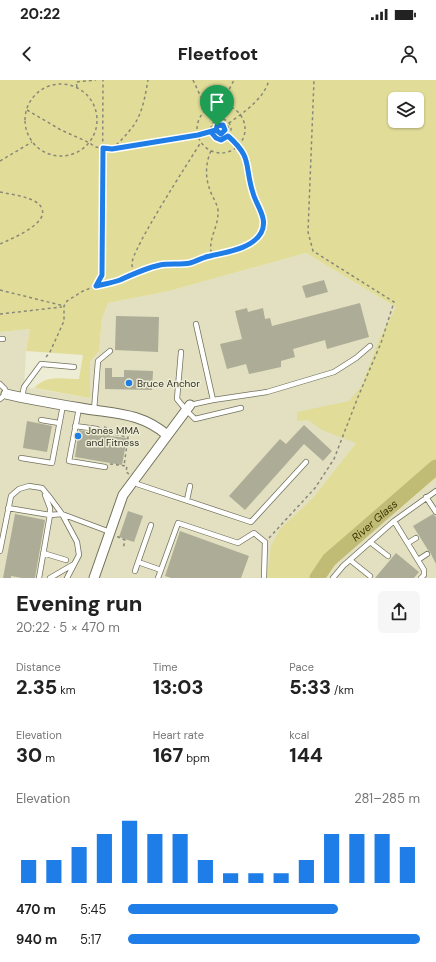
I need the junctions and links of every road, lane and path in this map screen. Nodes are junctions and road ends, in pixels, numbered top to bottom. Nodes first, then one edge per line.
1 (96, 80) edge
2 (103, 80) edge
3 (148, 80) edge
4 (193, 80) edge
5 (234, 80) edge
6 (269, 80) edge
7 (314, 80) edge
8 (77, 87) junction
9 (221, 105) junction
10 (26, 109) junction
11 (207, 110) junction
12 (240, 115) junction
13 (228, 123) junction
14 (219, 125) junction
15 (213, 126) dead end
16 (219, 129) dead end
17 (226, 129) junction
18 (216, 130) junction
19 (211, 132) junction
20 (218, 133) junction
21 (198, 135) junction
22 (228, 136) junction
23 (222, 137) dead end
24 (32, 142) junction
25 (201, 142) junction
26 (90, 143) junction
27 (238, 146) junction
28 (103, 148) junction
29 (112, 149) junction
30 (211, 151) junction
31 (0, 161) edge
32 (0, 192) edge
33 (0, 244) edge
34 (212, 256) junction
35 (134, 273) junction
36 (96, 286) junction
37 (0, 290) edge
38 (64, 306) junction
39 (0, 314) edge
40 (196, 324) dead end
41 (370, 346) dead end
42 (110, 351) dead end
43 (181, 352) dead end
44 (41, 364) junction
45 (74, 367) dead end
46 (0, 384) edge
47 (2, 395) edge
48 (22, 397) junction
49 (213, 400) junction
50 (63, 405) junction
51 (188, 407) junction
52 (79, 408) junction
53 (242, 408) dead end
54 (94, 410) junction
55 (41, 420) dead end
56 (59, 423) junction
57 (75, 426) junction
58 (96, 430) joint
59 (167, 435) junction
60 (22, 458) dead end
61 (306, 462) dead end
62 (124, 466) junction
63 (105, 467) joint
64 (131, 478) junction
65 (190, 486) dead end
66 (42, 488) junction
67 (436, 491) edge
68 (426, 498) junction
69 (187, 500) junction
70 (8, 508) junction
71 (436, 512) edge
72 (62, 514) junction
73 (50, 515) junction
74 (394, 521) junction
75 (151, 525) dead end
76 (114, 534) junction
77 (416, 538) dead end
78 (265, 542) junction
79 (370, 542) junction
80 (408, 543) junction
81 (123, 549) dead end
82 (0, 551) edge
83 (43, 553) junction
84 (427, 554) dead end
85 (388, 556) dead end
86 (66, 560) dead end
87 (350, 560) junction
88 (418, 560) junction
89 (138, 562) junction
90 (74, 564) junction
91 (161, 570) junction
92 (135, 571) dead end
93 (370, 576) dead end
94 (39, 578) edge
95 (50, 578) edge
96 (68, 578) edge
97 (94, 578) edge
98 (158, 578) edge
99 (264, 578) edge
100 (333, 578) edge
101 (421, 578) edge

1 - 8 path
2 - 28 path
3 - 29 path
4 - 11 path
5 - 9 path
6 - 12 path
7 - 78 path
8 - 10 path
8 - 26 path
9 - 11 path
9 - 12 path
10 - 24 path
10 - 26 path
11 - 21 path
12 - 13 path
12 - 27 path
13 - 17 path
13 - 19 path
13 - 22 path
14 - 15 path
14 - 17 path
14 - 18 path
16 - 18 path
17 - 20 path
18 - 19 path
18 - 20 path
19 - 21 path
19 - 22 path
20 - 23 path
21 - 25 path
21 - 29 path
22 - 27 path
24 - 26 path
24 - 31 path
25 - 30 path
25 - 35 path
26 - 28 path
27 - 30 path
27 - 34 path
28 - 29 path
28 - 36 path
30 - 34 path
32 - 33 path
34 - 35 path
35 - 36 path
36 - 38 path
37 - 38 path
38 - 39 path
38 - 44 path
40 - 49 lane
41 - 49 lane
42 - 54 lane
43 - 51 lane
44 - 45 lane
44 - 48 lane
46 - 47 lane
47 - 48 street
48 - 50 street
49 - 51 lane
50 - 52 street
50 - 56 lane
51 - 53 lane
51 - 59 street
52 - 54 street
52 - 57 lane
54 - 59 street
55 - 56 lane
56 - 60 lane
57 - 58 lane
57 - 63 lane
58 - 62 path
59 - 64 street
61 - 69 lane
62 - 63 path
62 - 64 path
64 - 69 lane
64 - 76 street
65 - 69 lane
66 - 70 lane
66 - 72 lane
66 - 73 lane
67 - 68 lane
68 - 71 lane
68 - 74 lane
70 - 73 lane
70 - 82 lane
72 - 73 lane
72 - 76 lane
72 - 90 lane
73 - 83 lane
74 - 79 lane
74 - 80 lane
75 - 89 lane
76 - 81 path
76 - 97 street
77 - 80 lane
78 - 91 lane
78 - 99 lane
79 - 85 lane
79 - 87 lane
80 - 88 lane
83 - 86 lane
83 - 94 lane
84 - 88 lane
87 - 93 lane
87 - 100 lane
88 - 101 lane
89 - 91 lane
89 - 92 lane
90 - 95 lane
90 - 96 lane
91 - 98 lane

